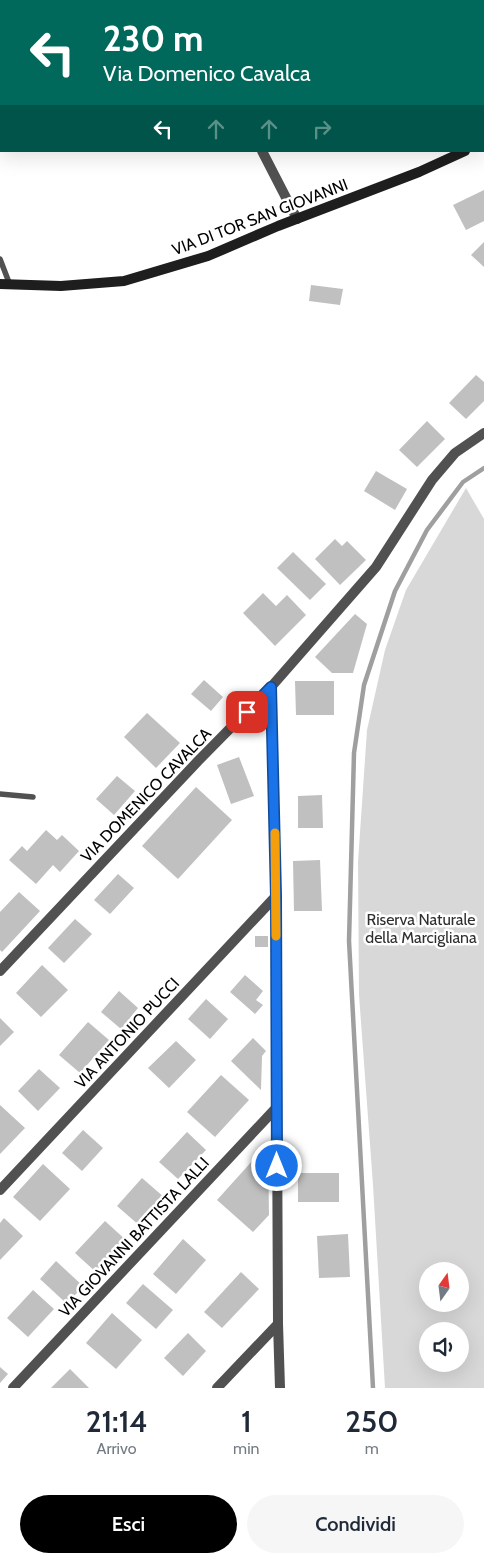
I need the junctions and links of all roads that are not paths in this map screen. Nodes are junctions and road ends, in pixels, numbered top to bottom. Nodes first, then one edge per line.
1 (263, 152) edge
2 (463, 152) edge
3 (297, 218) junction
4 (0, 259) edge
5 (5, 284) edge
6 (484, 433) edge
7 (271, 687) junction
8 (0, 794) edge
9 (33, 797) dead end
10 (276, 896) junction
11 (0, 971) edge
12 (277, 1107) junction
13 (0, 1190) edge
14 (278, 1324) junction
15 (13, 1388) edge
16 (217, 1388) edge
17 (280, 1388) edge

1 - 3 street
2 - 3 street, VIA DI TOR SAN GIOVANNI
3 - 5 street, VIA DI TOR SAN GIOVANNI
4 - 5 lane
6 - 7 street, VIA DOMENICO CAVALCA
7 - 10 street
7 - 11 street, VIA DOMENICO CAVALCA
8 - 9 lane
10 - 12 street
10 - 13 street, VIA ANTONIO PUCCI
12 - 14 street
12 - 15 street, VIA GIOVANNI BATTISTA LALLI
14 - 16 street
14 - 17 street

